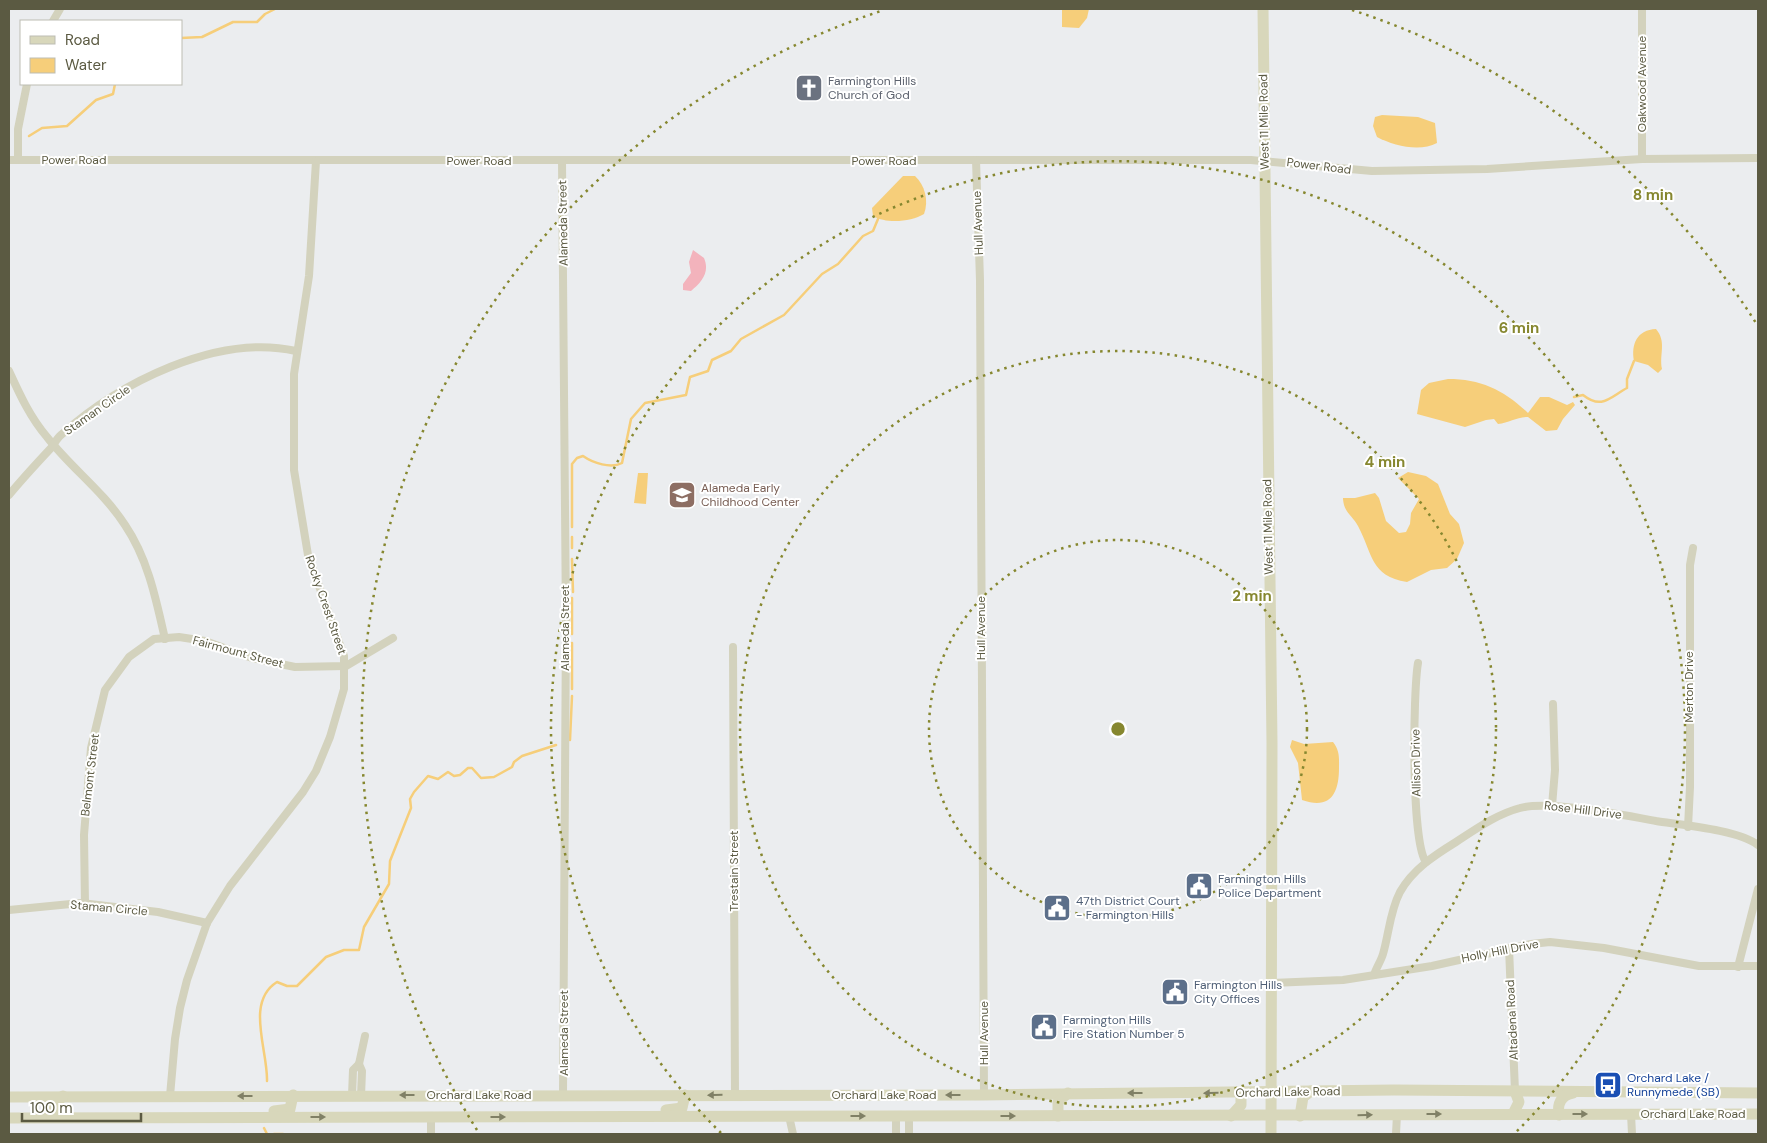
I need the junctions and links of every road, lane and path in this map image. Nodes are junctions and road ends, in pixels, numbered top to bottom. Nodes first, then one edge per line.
1 (60, 9) edge
2 (1263, 9) edge
3 (1642, 9) edge
4 (53, 20) edge
5 (27, 85) edge
6 (1758, 158) edge
7 (1642, 159) junction
8 (9, 160) edge
9 (18, 160) junction
10 (976, 160) junction
11 (1265, 160) junction
12 (316, 161) junction
13 (562, 161) junction
14 (296, 351) junction
15 (9, 371) edge
16 (54, 445) junction
17 (9, 495) edge
18 (1693, 548) dead end
19 (165, 638) junction
20 (393, 638) dead end
21 (733, 647) dead end
22 (1418, 663) dead end
23 (346, 666) junction
24 (1553, 704) dead end
25 (1552, 806) junction
26 (1688, 827) junction
27 (1758, 845) edge
28 (1426, 862) junction
29 (1758, 889) edge
30 (85, 904) junction
31 (9, 910) edge
32 (208, 923) junction
33 (1509, 948) junction
34 (1758, 966) edge
35 (1738, 967) junction
36 (1374, 975) junction
37 (1272, 983) junction
38 (365, 1036) dead end
39 (1272, 1091) junction
40 (1311, 1091) junction
41 (1515, 1091) junction
42 (1241, 1093) junction
43 (1574, 1093) junction
44 (1758, 1093) edge
45 (799, 1094) junction
46 (1037, 1094) junction
47 (1068, 1094) junction
48 (491, 1095) junction
49 (563, 1095) junction
50 (685, 1095) junction
51 (735, 1095) junction
52 (984, 1095) junction
53 (62, 1096) junction
54 (170, 1096) junction
55 (293, 1096) junction
56 (356, 1096) junction
57 (9, 1097) edge
58 (1397, 1114) junction
59 (1514, 1114) junction
60 (1559, 1114) junction
61 (1631, 1114) junction
62 (1758, 1114) edge
63 (789, 1116) junction
64 (892, 1116) junction
65 (909, 1116) junction
66 (1037, 1116) junction
67 (1058, 1116) junction
68 (1231, 1116) junction
69 (1270, 1116) junction
70 (1300, 1116) junction
71 (53, 1117) junction
72 (217, 1117) junction
73 (431, 1117) junction
74 (477, 1117) junction
75 (586, 1117) junction
76 (9, 1118) edge
77 (431, 1134) edge
78 (793, 1134) edge
79 (896, 1134) edge
80 (909, 1134) edge
81 (1272, 1134) edge
82 (1396, 1134) edge
83 (1632, 1134) edge

1 - 4 street
2 - 11 main road, West 11 Mile Road
3 - 7 street, Oakwood Avenue
5 - 9 street
6 - 7 street, Power Road
7 - 11 street, Power Road
8 - 9 street, Power Road
9 - 12 street, Power Road
10 - 11 street, Power Road
10 - 13 street, Power Road
10 - 52 street, Hull Avenue
11 - 37 main road, West 11 Mile Road
12 - 13 street, Power Road
12 - 14 street, Rocky Crest Street
13 - 49 street, Alameda Street
14 - 16 street, Staman Circle
14 - 23 street, Rocky Crest Street
15 - 16 street
16 - 17 street, Staman Circle
16 - 19 street
18 - 26 street, Merton Drive
19 - 23 street, Fairmount Street
19 - 30 street, Belmont Street
20 - 23 street, Fairmount Street
21 - 51 street, Trestain Street
22 - 28 street, Allison Drive
23 - 32 street, Rocky Crest Street
24 - 25 street
25 - 26 street, Rose Hill Drive
25 - 28 street, Rose Hill Drive
26 - 27 street, Rose Hill Drive
28 - 36 street, Rose Hill Drive
29 - 35 street
30 - 31 street, Staman Circle
30 - 32 street, Staman Circle
32 - 54 street, Rocky Crest Street
33 - 35 street, Holly Hill Drive
33 - 36 street, Holly Hill Drive
33 - 41 street, Altadena Road
34 - 35 street, Holly Hill Drive
36 - 37 street, Holly Hill Drive
37 - 39 main road, West 11 Mile Road
38 - 56 street
39 - 40 main road, Orchard Lake Road
39 - 42 main road, Orchard Lake Road
39 - 69 main road, West 11 Mile Road
40 - 41 main road, Orchard Lake Road
40 - 70 main road
41 - 43 main road, Orchard Lake Road
41 - 59 main road
42 -> 47 main road, Orchard Lake Road
42 - 68 main road
43 - 44 main road, Orchard Lake Road
43 - 60 main road
45 - 51 main road, Orchard Lake Road
52 -> 45 main road, Orchard Lake Road
45 - 63 main road
46 - 47 main road, Orchard Lake Road
46 - 52 main road, Orchard Lake Road
46 - 66 main road
47 - 67 main road
48 - 49 main road, Orchard Lake Road
48 -> 56 main road, Orchard Lake Road
48 - 74 main road
49 - 50 main road, Orchard Lake Road
51 -> 50 main road, Orchard Lake Road
50 - 75 main road
52 - 64 main road
53 - 54 main road, Orchard Lake Road
53 - 57 main road, Orchard Lake Road
53 - 71 main road
55 -> 54 main road, Orchard Lake Road
55 - 56 main road, Orchard Lake Road
55 - 72 main road
58 -> 59 main road, Orchard Lake Road
70 -> 58 main road, Orchard Lake Road
58 - 82 street
59 - 60 main road, Orchard Lake Road
60 -> 61 main road, Orchard Lake Road
61 - 62 main road, Orchard Lake Road
61 - 83 street
63 -> 64 main road, Orchard Lake Road
63 - 75 main road, Orchard Lake Road
63 - 78 street
64 - 65 main road, Orchard Lake Road
64 - 79 street
65 -> 66 main road, Orchard Lake Road
65 - 80 street
66 - 67 main road, Orchard Lake Road
67 - 68 main road, Orchard Lake Road
68 - 69 main road, Orchard Lake Road
69 - 70 main road, Orchard Lake Road
69 - 81 main road, West 11 Mile Road
71 - 72 main road, Orchard Lake Road
71 - 76 main road, Orchard Lake Road
72 -> 73 main road, Orchard Lake Road
73 - 74 main road, Orchard Lake Road
73 - 77 street
74 -> 75 main road, Orchard Lake Road

